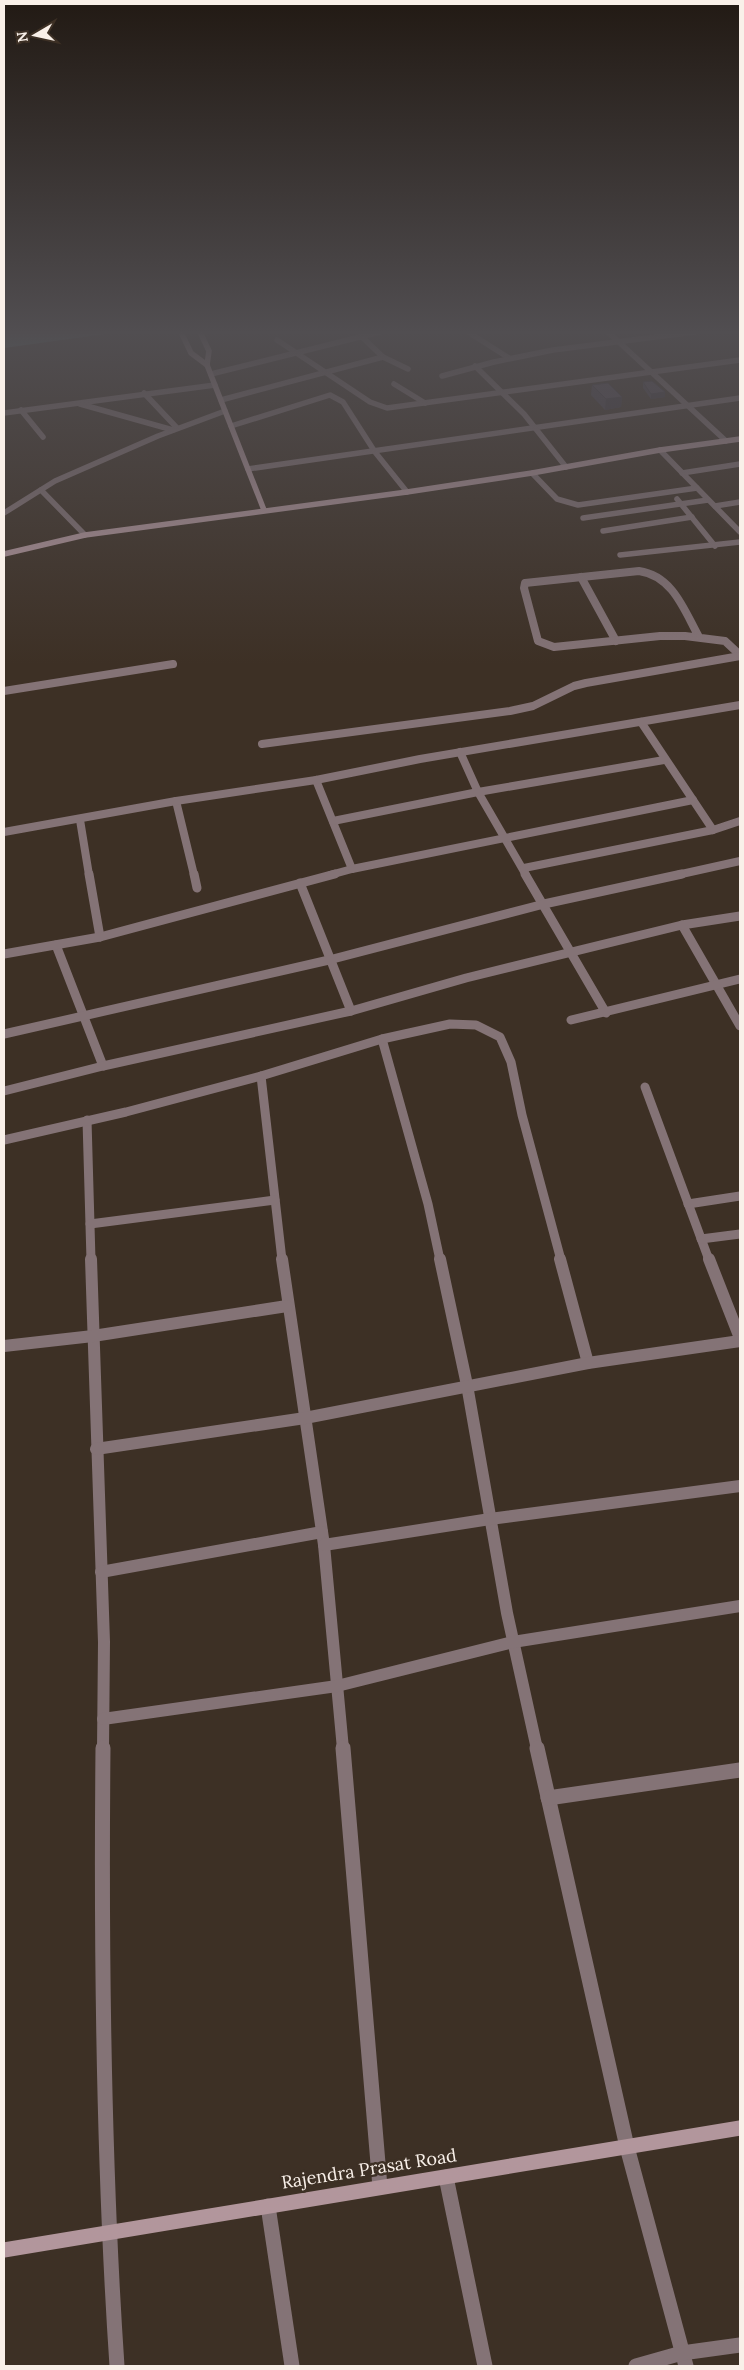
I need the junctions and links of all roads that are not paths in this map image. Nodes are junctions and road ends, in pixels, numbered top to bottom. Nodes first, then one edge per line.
1 (144, 443) edge
2 (237, 443) edge
3 (369, 443) edge
4 (436, 443) edge
5 (548, 443) edge
6 (714, 443) edge
7 (660, 450) junction
8 (375, 452) junction
9 (740, 464) edge
10 (566, 467) junction
11 (248, 470) junction
12 (532, 473) junction
13 (682, 473) junction
14 (697, 488) junction
15 (41, 490) junction
16 (407, 492) junction
17 (672, 492) junction
18 (708, 500) junction
19 (740, 502) edge
20 (681, 504) junction
21 (715, 506) junction
22 (264, 510) junction
23 (4, 513) edge
24 (692, 517) junction
25 (583, 518) dead end
26 (603, 531) dead end
27 (740, 532) edge
28 (85, 535) junction
29 (740, 542) edge
30 (715, 546) junction
31 (4, 554) edge
32 (620, 555) dead end
33 (580, 577) junction
34 (699, 637) junction
35 (616, 641) junction
36 (740, 655) edge
37 (173, 664) dead end
38 (4, 691) edge
39 (739, 707) edge
40 (640, 722) junction
41 (262, 744) dead end
42 (460, 752) junction
43 (664, 760) junction
44 (316, 780) junction
45 (478, 792) junction
46 (692, 800) junction
47 (176, 801) junction
48 (80, 820) junction
49 (333, 821) junction
50 (740, 821) edge
51 (712, 830) junction
52 (4, 832) edge
53 (505, 836) junction
54 (740, 861) edge
55 (524, 868) junction
56 (352, 869) junction
57 (300, 883) junction
58 (196, 888) dead end
59 (544, 904) junction
60 (740, 916) edge
61 (682, 925) junction
62 (100, 937) junction
63 (56, 945) junction
64 (572, 952) junction
65 (4, 954) edge
66 (329, 960) junction
67 (740, 978) edge
68 (715, 984) junction
69 (351, 1011) junction
70 (606, 1013) junction
71 (84, 1017) junction
72 (571, 1020) dead end
73 (740, 1026) edge
74 (4, 1034) edge
75 (382, 1039) junction
76 (103, 1066) junction
77 (261, 1076) junction
78 (645, 1087) dead end
79 (4, 1091) edge
80 (87, 1120) junction
81 (4, 1140) edge
82 (740, 1196) edge
83 (275, 1200) junction
84 (688, 1204) junction
85 (90, 1224) junction
86 (740, 1234) edge
87 (701, 1239) junction
88 (287, 1306) junction
89 (93, 1336) junction
90 (740, 1340) edge
91 (4, 1346) edge
92 (588, 1363) junction
93 (467, 1385) junction
94 (305, 1418) junction
95 (96, 1449) junction
96 (740, 1486) edge
97 (490, 1520) junction
98 (322, 1532) junction
99 (324, 1545) junction
100 (101, 1572) junction
101 (740, 1606) edge
102 (514, 1642) junction
103 (337, 1686) junction
104 (103, 1718) junction
105 (740, 1770) edge
106 (548, 1798) junction
107 (740, 2128) edge
108 (627, 2146) junction
109 (446, 2177) junction
110 (380, 2187) junction
111 (268, 2206) junction
112 (108, 2232) junction
113 (4, 2250) edge
114 (740, 2345) edge
115 (684, 2360) edge
116 (117, 2366) edge
117 (292, 2366) edge
118 (486, 2366) edge
119 (636, 2366) edge

1 - 15 street
2 - 11 street
3 - 8 street
4 - 8 street
5 - 10 street
6 - 7 street
7 - 10 street
7 - 13 street
8 - 11 street
8 - 16 street
9 - 13 street
10 - 12 street
11 - 22 street
12 - 16 street
12 - 17 street
13 - 14 street
14 - 17 street
14 - 18 street
15 - 23 street
15 - 28 street
16 - 22 street
17 - 20 street
18 - 20 street
18 - 21 street
19 - 21 street
20 - 24 street
20 - 25 street
21 - 27 street
22 - 28 street
24 - 26 street
24 - 30 street
28 - 31 street
29 - 30 street
30 - 32 street
33 - 34 street
33 - 35 street
33 - 35 street
34 - 35 street
34 - 36 street
36 - 41 street
37 - 38 street
39 - 40 street
40 - 42 street
40 - 43 street
42 - 44 street
42 - 45 street
43 - 45 street
43 - 46 street
44 - 47 street
44 - 49 street
45 - 49 street
45 - 53 street
46 - 51 street
46 - 53 street
47 - 48 street
47 - 58 street
48 - 52 street
48 - 62 street
49 - 56 street
50 - 51 street
51 - 55 street
53 - 55 street
53 - 56 street
54 - 59 street
55 - 59 street
56 - 57 street
57 - 62 street
57 - 66 street
59 - 64 street
59 - 66 street
60 - 61 street
61 - 64 street
61 - 68 street
62 - 63 street
63 - 65 street
63 - 71 street
64 - 69 street
64 - 70 street
66 - 69 street
66 - 71 street
67 - 68 street
68 - 70 street
68 - 73 street
69 - 76 street
70 - 72 street
71 - 74 street
71 - 76 street
75 - 77 street
75 - 92 street
75 - 93 street
76 - 79 street
77 - 80 street
77 - 83 street
78 - 84 street
80 - 81 street
80 - 85 street
82 - 84 street
83 - 85 street
83 - 88 street
84 - 87 street
85 - 89 street
86 - 87 street
87 - 90 street
88 - 89 street
88 - 94 street
89 - 91 street
89 - 95 street
90 - 92 street
92 - 93 street
93 - 94 street
93 - 97 street
94 - 95 street
94 - 98 street
95 - 100 street
96 - 97 street
97 - 99 street
97 - 102 street
98 - 99 street
98 - 100 street
99 - 103 street
100 - 104 street
101 - 102 street
102 - 103 street
102 - 106 street
103 - 104 street
103 - 110 street
104 - 112 street
105 - 106 street
106 - 108 street
107 - 108 street, Rajendra Prasat Road
108 - 109 street, Rajendra Prasat Road
108 - 115 street
109 - 110 street, Rajendra Prasat Road
109 - 118 street
110 - 111 street, Rajendra Prasat Road
111 - 112 street, Rajendra Prasat Road
111 - 117 street
112 - 113 street, Rajendra Prasat Road
112 - 116 street
114 - 115 street
115 - 119 street

